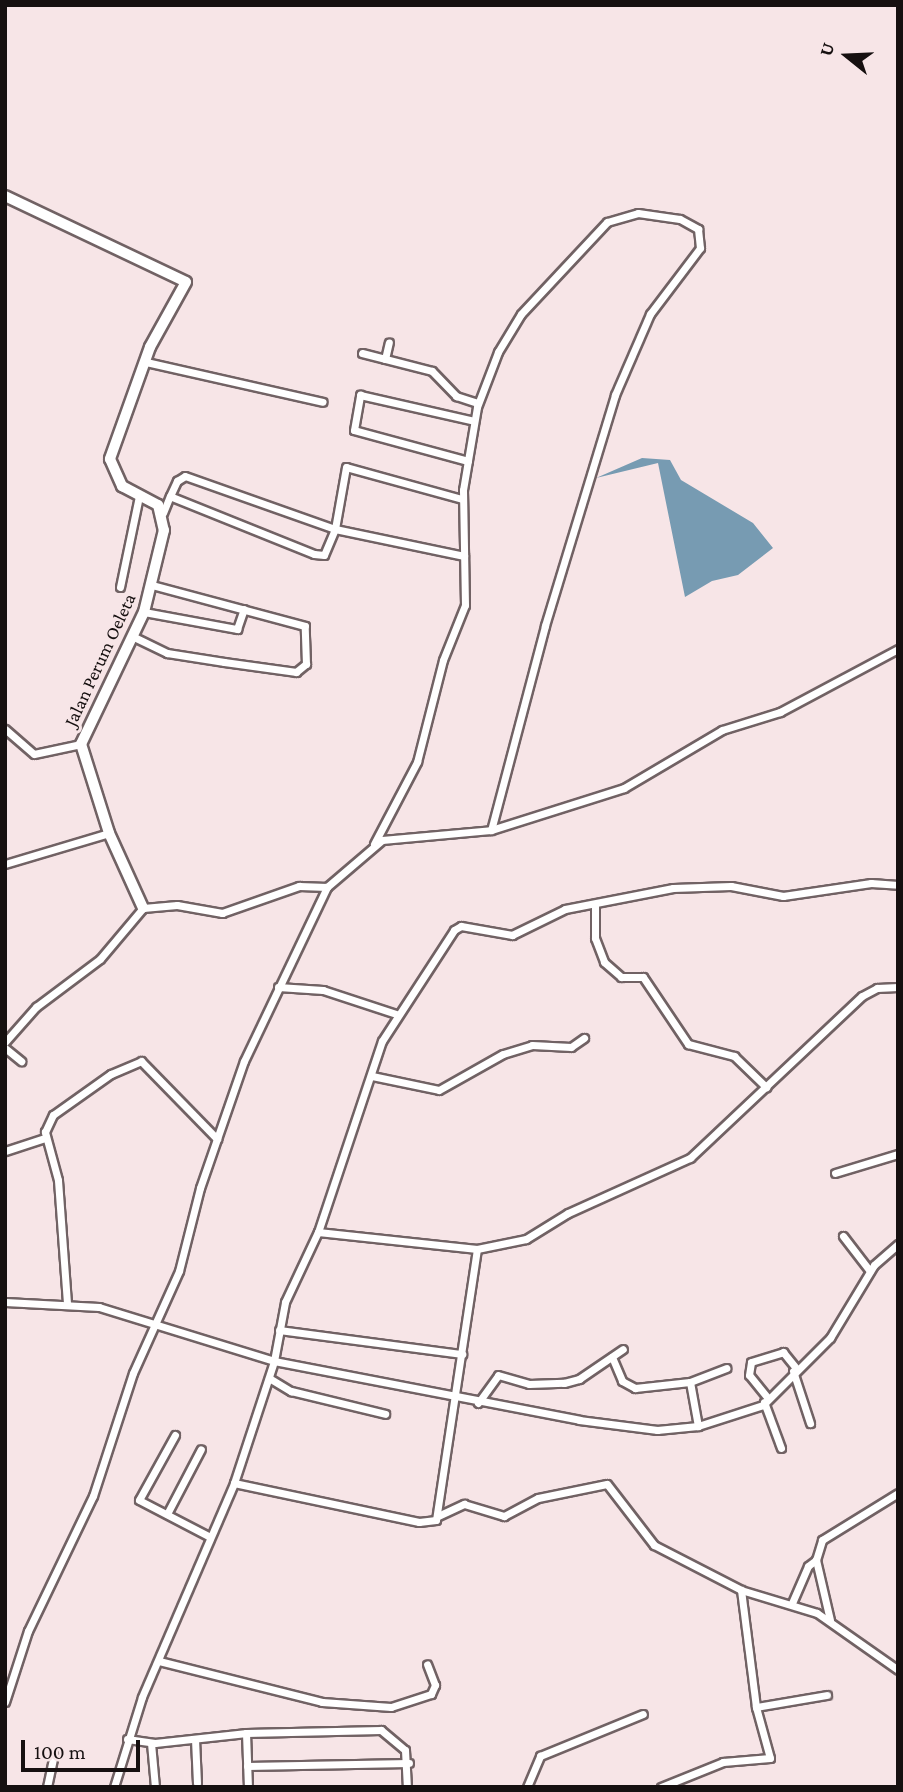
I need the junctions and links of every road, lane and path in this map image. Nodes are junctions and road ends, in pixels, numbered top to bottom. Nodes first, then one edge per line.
1 (5, 196) edge
2 (389, 342) dead end
3 (362, 353) dead end
4 (385, 359) junction
5 (146, 362) junction
6 (323, 402) dead end
7 (478, 403) junction
8 (474, 421) junction
9 (468, 461) junction
10 (139, 496) junction
11 (170, 496) junction
12 (462, 499) junction
13 (163, 513) junction
14 (335, 529) junction
15 (464, 556) junction
16 (152, 586) junction
17 (120, 587) dead end
18 (244, 609) junction
19 (144, 612) junction
20 (134, 637) junction
21 (898, 649) edge
22 (5, 729) edge
23 (81, 744) junction
24 (491, 830) junction
25 (109, 833) junction
26 (374, 844) junction
27 (5, 864) edge
28 (898, 886) edge
29 (327, 887) junction
30 (595, 904) junction
31 (143, 908) junction
32 (278, 987) junction
33 (898, 987) edge
34 (396, 1014) junction
35 (584, 1038) dead end
36 (5, 1042) edge
37 (5, 1048) edge
38 (21, 1061) dead end
39 (372, 1076) junction
40 (766, 1087) junction
41 (46, 1138) junction
42 (217, 1139) junction
43 (5, 1151) edge
44 (898, 1154) edge
45 (835, 1173) dead end
46 (318, 1232) junction
47 (843, 1236) dead end
48 (898, 1244) edge
49 (477, 1249) junction
50 (870, 1271) junction
51 (5, 1302) edge
52 (67, 1303) junction
53 (155, 1326) junction
54 (279, 1330) junction
55 (622, 1349) dead end
56 (463, 1353) junction
57 (612, 1357) junction
58 (274, 1361) junction
59 (726, 1368) dead end
60 (794, 1369) junction
61 (269, 1378) junction
62 (690, 1382) junction
63 (454, 1398) junction
64 (766, 1400) junction
65 (478, 1403) junction
66 (385, 1414) dead end
67 (810, 1423) dead end
68 (698, 1426) junction
69 (176, 1435) dead end
70 (780, 1448) dead end
71 (201, 1449) dead end
72 (234, 1483) junction
73 (898, 1493) edge
74 (167, 1514) junction
75 (438, 1516) junction
76 (210, 1537) junction
77 (816, 1560) junction
78 (741, 1590) junction
79 (792, 1604) junction
80 (830, 1620) junction
81 (159, 1661) junction
82 (427, 1664) dead end
83 (898, 1670) edge
84 (827, 1695) dead end
85 (5, 1702) edge
86 (756, 1707) junction
87 (643, 1714) dead end
88 (246, 1733) junction
89 (127, 1739) junction
90 (195, 1739) junction
91 (151, 1743) junction
92 (54, 1755) dead end
93 (409, 1763) junction
94 (247, 1766) junction
95 (197, 1783) dead end
96 (47, 1787) edge
97 (114, 1787) edge
98 (155, 1787) edge
99 (248, 1787) edge
100 (407, 1787) edge
101 (527, 1787) edge
102 (661, 1787) edge

1 - 5 street
2 - 4 street
3 - 4 street
4 - 7 street
5 - 6 street
5 - 10 street
7 - 8 street
7 - 24 street
8 - 9 street
8 - 9 street
9 - 12 street
10 - 13 street
10 - 17 street
11 - 13 street
11 - 14 street
11 - 14 street
12 - 14 street
12 - 15 street
13 - 16 street, Jalan Perum Oeleta
14 - 15 street
15 - 26 street
16 - 18 street
16 - 19 street, Jalan Perum Oeleta
18 - 19 street
18 - 20 street
19 - 20 street, Jalan Perum Oeleta
20 - 23 street, Jalan Perum Oeleta
21 - 24 street
22 - 23 street
23 - 25 street, Jalan Perum Oeleta
24 - 26 street
25 - 27 street
25 - 31 street, Jalan Perum Oeleta
26 - 29 street
28 - 30 street
29 - 31 street
29 - 32 street
30 - 34 street
30 - 40 street
31 - 36 street
32 - 34 street
32 - 42 street
33 - 40 street
34 - 39 street
35 - 39 street
37 - 38 street
39 - 46 street
40 - 49 street
41 - 42 street
41 - 43 street
41 - 52 street
42 - 53 street
44 - 45 street
46 - 49 street
46 - 54 street
47 - 50 street
48 - 50 street
49 - 56 street
50 - 60 street
51 - 52 street
52 - 53 street
53 - 58 street
53 - 85 street
54 - 56 street
54 - 58 street
55 - 57 street
56 - 63 street
57 - 62 street
57 - 65 street
58 - 61 street
58 - 63 street
59 - 62 street
60 - 64 street
60 - 64 street
60 - 67 street
61 - 66 street
61 - 72 street
62 - 68 street
63 - 65 street
63 - 75 street
64 - 68 street
64 - 70 street
65 - 68 street
69 - 74 street
71 - 74 street
72 - 75 street
72 - 76 street
73 - 77 street
74 - 76 street
75 - 78 street
76 - 81 street
77 - 79 street
77 - 80 street
78 - 79 street
78 - 86 street
79 - 80 street
80 - 83 street
81 - 82 street
81 - 89 street
84 - 86 street
86 - 102 street
87 - 101 street
88 - 90 street
88 - 93 street
88 - 94 street
89 - 91 street
89 - 97 street
90 - 91 street
90 - 95 street
91 - 98 street
92 - 96 street
93 - 94 street
93 - 100 street
94 - 99 street

